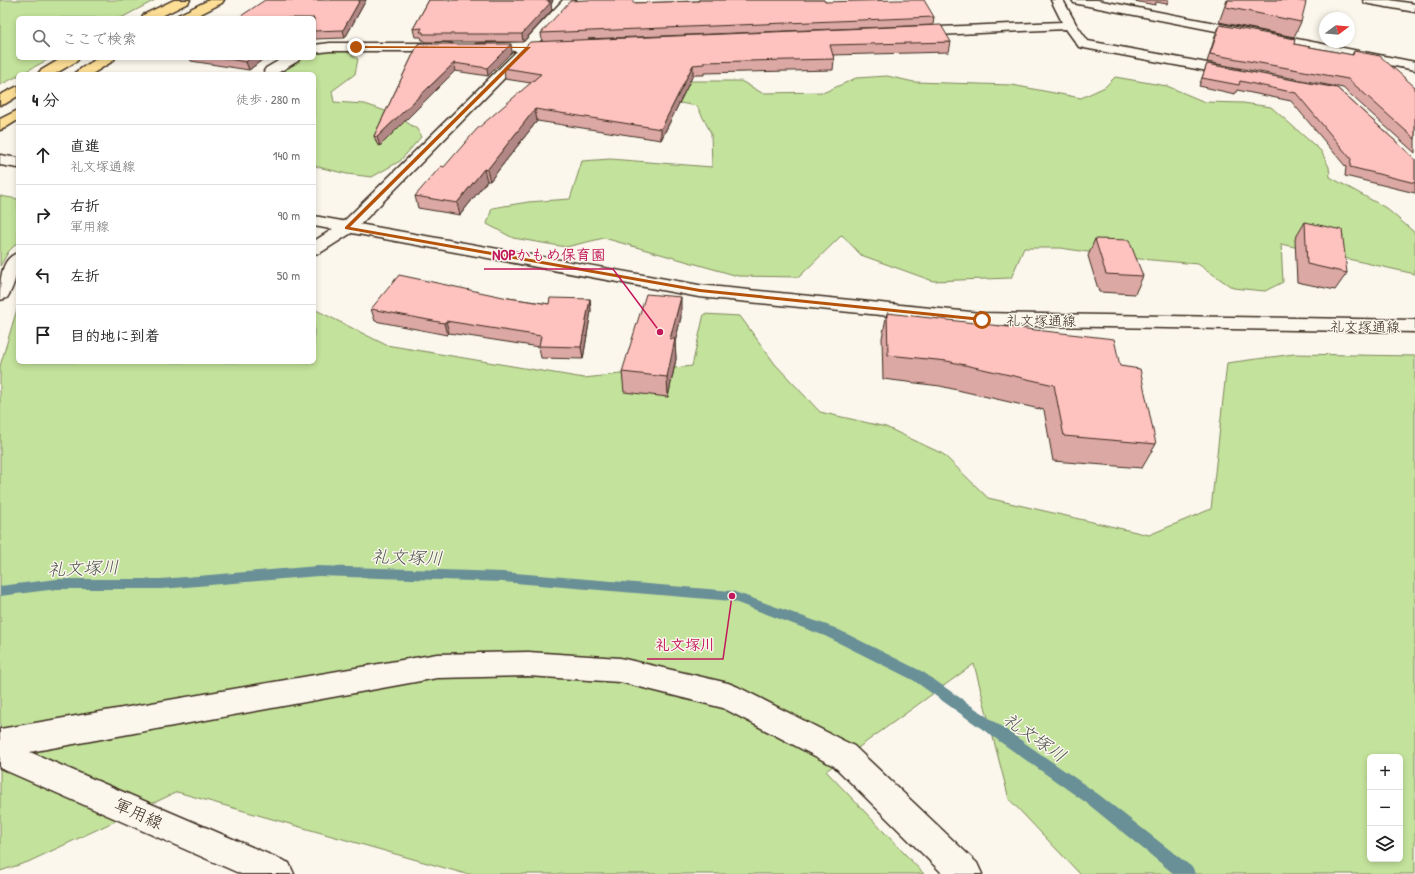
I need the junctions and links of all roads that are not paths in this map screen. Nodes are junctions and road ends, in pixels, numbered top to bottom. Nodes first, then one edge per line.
1 (184, 0) edge
2 (218, 0) edge
3 (570, 0) edge
4 (1057, 0) edge
5 (1078, 0) edge
6 (1369, 0) edge
7 (1415, 8) edge
8 (152, 16) edge
9 (187, 16) edge
10 (1070, 25) junction
11 (903, 32) edge
12 (568, 46) edge
13 (529, 47) junction
14 (316, 49) edge
15 (69, 60) edge
16 (105, 60) edge
17 (290, 60) edge
18 (1415, 66) edge
19 (271, 71) dead end
20 (48, 72) edge
21 (85, 72) edge
22 (1246, 75) edge
23 (16, 91) edge
24 (0, 101) edge
25 (16, 115) edge
26 (0, 125) edge
27 (0, 160) edge
28 (16, 163) edge
29 (316, 221) edge
30 (347, 228) junction
31 (316, 248) edge
32 (16, 260) edge
33 (0, 294) edge
34 (1415, 326) edge
35 (0, 743) edge
36 (0, 752) edge
37 (278, 874) edge
38 (966, 874) edge

1 - 8 highway
2 - 9 highway
3 - 13 street
4 - 10 street
5 - 18 street
6 - 7 street
10 - 11 street
10 - 22 street
12 - 13 street
13 - 14 street
13 - 30 street
15 - 20 highway
16 - 21 highway
17 - 19 street
23 - 24 highway
25 - 26 highway
27 - 28 street
29 - 30 street, 礼文塚通線
30 - 31 street
30 - 34 street, 礼文塚通線
32 - 33 street
35 - 38 street
36 - 37 street, 軍用線

